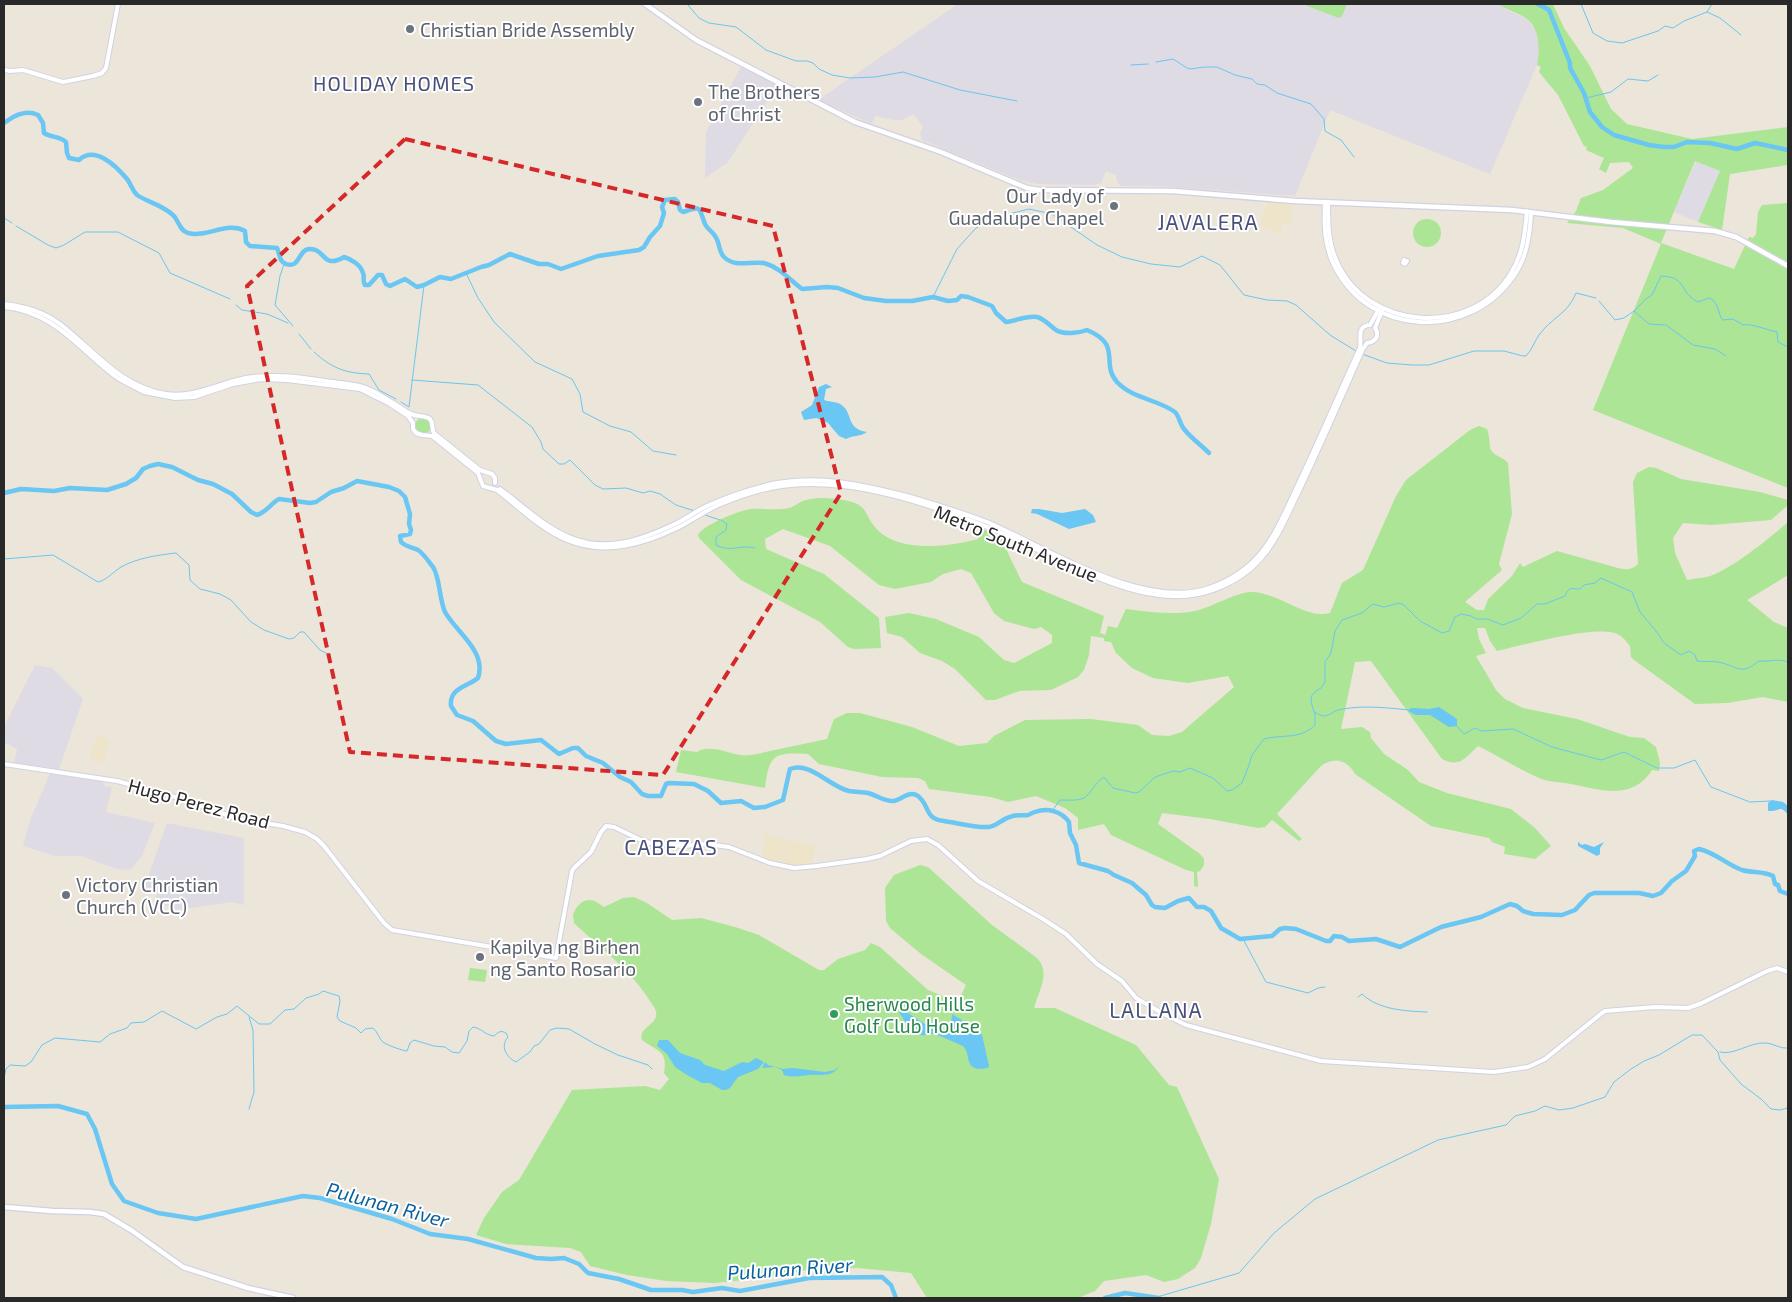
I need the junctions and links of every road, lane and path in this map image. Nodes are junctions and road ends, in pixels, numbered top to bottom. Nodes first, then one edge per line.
1 (118, 4) edge
2 (645, 4) edge
3 (5, 70) edge
4 (1326, 202) junction
5 (1529, 212) junction
6 (1788, 266) edge
7 (4, 305) edge
8 (1380, 309) junction
9 (1370, 325) junction
10 (1375, 328) junction
11 (1361, 339) junction
12 (1368, 343) junction
13 (1360, 351) junction
14 (419, 417) junction
15 (413, 423) junction
16 (432, 429) junction
17 (426, 434) junction
18 (486, 473) junction
19 (481, 478) junction
20 (495, 483) junction
21 (491, 487) junction
22 (498, 489) junction
23 (700, 512) junction
24 (4, 764) edge
25 (1788, 972) edge
26 (4, 1207) edge
27 (293, 1298) edge

1 - 3 street
2 - 4 main road
4 - 5 main road
4 - 8 street
5 - 6 main road
5 - 8 street
7 - 14 street
7 - 15 street
8 - 9 street, Metro South Avenue
8 - 10 street, Metro South Avenue
9 - 10 street
9 - 11 street, Metro South Avenue
10 - 12 street, Metro South Avenue
11 - 12 street
11 - 13 street, Metro South Avenue
12 - 13 street, Metro South Avenue
13 - 23 street, Metro South Avenue
13 - 23 street, Metro South Avenue
14 - 15 street
14 - 16 street
15 - 17 street
16 - 17 street
16 - 18 street
17 - 19 street
18 - 19 street
18 - 20 street
19 - 21 street
20 - 21 street
20 - 22 street, Metro South Avenue
21 - 22 street, Metro South Avenue
22 - 23 street, Metro South Avenue
22 - 23 street, Metro South Avenue
24 - 25 street, Hugo Perez Road
26 - 27 main road

